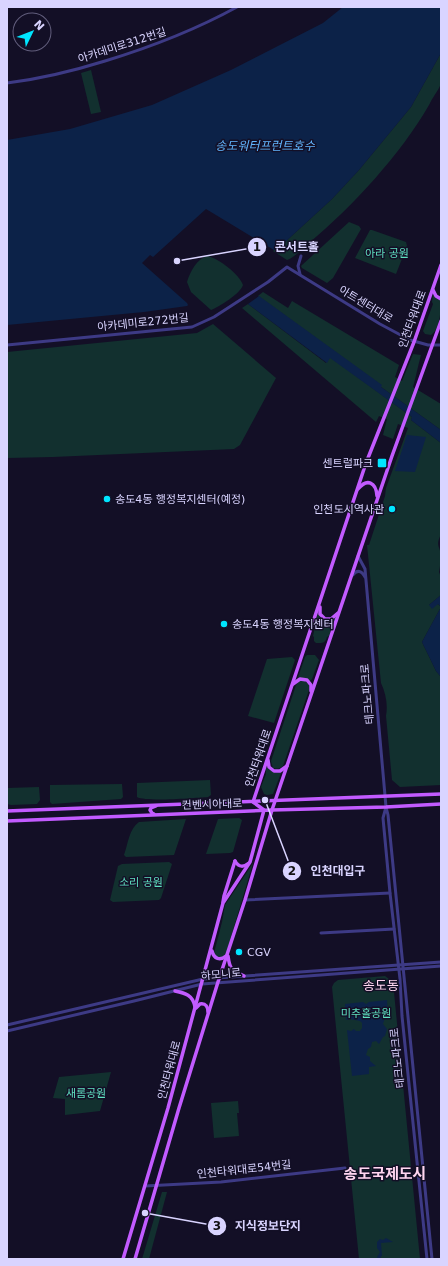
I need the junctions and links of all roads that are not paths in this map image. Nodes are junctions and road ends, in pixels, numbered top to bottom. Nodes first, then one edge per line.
1 (237, 7) edge
2 (7, 83) edge
3 (301, 256) dead end
4 (441, 265) edge
5 (287, 267) joint
6 (301, 276) junction
7 (433, 288) junction
8 (441, 299) edge
9 (441, 322) edge
10 (414, 342) junction
11 (7, 345) edge
12 (432, 345) junction
13 (441, 345) edge
14 (357, 492) junction
15 (377, 499) junction
16 (358, 555) junction
17 (365, 579) junction
18 (350, 580) junction
19 (320, 604) junction
20 (339, 612) junction
21 (292, 686) junction
22 (312, 694) junction
23 (268, 755) junction
24 (288, 764) junction
25 (441, 794) edge
26 (385, 797) junction
27 (275, 801) junction
28 (253, 802) junction
29 (441, 804) edge
30 (159, 805) junction
31 (386, 807) junction
32 (264, 810) junction
33 (272, 810) junction
34 (7, 811) edge
35 (159, 815) junction
36 (7, 821) edge
37 (250, 862) junction
38 (390, 893) junction
39 (245, 900) junction
40 (224, 903) junction
41 (394, 929) junction
42 (322, 933) dead end
43 (213, 944) junction
44 (228, 953) junction
45 (441, 962) edge
46 (400, 965) junction
47 (441, 966) edge
48 (401, 969) junction
49 (244, 976) junction
50 (219, 978) junction
51 (204, 979) junction
52 (218, 982) junction
53 (202, 984) junction
54 (175, 991) junction
55 (195, 1009) junction
56 (208, 1013) junction
57 (7, 1025) edge
58 (7, 1031) edge
59 (345, 1168) dead end
60 (157, 1185) junction
61 (145, 1186) junction
62 (123, 1259) edge
63 (135, 1259) edge
64 (427, 1259) edge
65 (432, 1259) edge

1 - 2 street, 아카데미로312번길
3 - 6 street
4 - 7 main road, 인천타워대로
5 - 6 street, 아트센터대로
5 - 11 street, 아카데미로272번길
6 - 10 street, 아트센터대로
7 - 8 main road
7 - 10 main road, 인천타워대로
9 - 12 main road
10 - 12 street, 아트센터대로
10 - 14 main road, 인천타워대로
12 - 13 street, 아트센터대로
12 - 15 main road, 인천타워대로
14 - 15 main road
14 - 19 main road, 인천타워대로
15 - 16 main road, 인천타워대로
16 - 17 street, 테크노파크로
16 - 18 main road, 인천타워대로
17 - 18 street
17 - 26 street, 테크노파크로
18 - 20 main road, 인천타워대로
19 - 20 main road
19 - 21 main road, 인천타워대로
20 - 22 main road, 인천타워대로
21 - 22 main road
21 - 23 main road, 인천타워대로
22 - 24 main road, 인천타워대로
23 - 24 main road
23 - 28 main road, 인천타워대로
24 - 27 main road, 인천타워대로
25 - 26 main road, 컨벤시아대로
26 - 27 main road, 컨벤시아대로
26 - 31 street, 테크노파크로
27 - 28 main road, 컨벤시아대로
27 - 33 main road, 인천타워대로
28 - 30 main road, 컨벤시아대로
28 - 32 main road, 인천타워대로
29 - 31 main road, 컨벤시아대로
30 - 34 main road, 컨벤시아대로
30 - 35 main road
31 - 33 main road, 컨벤시아대로
31 - 38 street, 테크노파크로
31 - 46 street, 테크노파크로
32 - 33 main road, 컨벤시아대로
32 - 35 main road, 컨벤시아대로
32 - 37 main road, 인천타워대로
33 - 39 main road, 인천타워대로
35 - 36 main road, 컨벤시아대로
37 - 40 main road, 인천타워대로
37 - 40 main road
38 - 39 street
38 - 41 street, 테크노파크로
39 - 44 main road, 인천타워대로
40 - 43 main road, 인천타워대로
41 - 42 street
41 - 46 street, 테크노파크로
43 - 44 main road
43 - 51 main road, 인천타워대로
44 - 49 main road
44 - 50 main road, 인천타워대로
45 - 46 street, 하모니로
46 - 48 street, 테크노파크로
46 - 49 street, 하모니로
47 - 48 street, 하모니로
48 - 52 street, 하모니로
48 - 64 street, 테크노파크로
48 - 65 street, 테크노파크로
49 - 50 street, 하모니로
50 - 51 street, 하모니로
50 - 52 main road, 인천타워대로
51 - 53 main road, 인천타워대로
51 - 57 street, 하모니로
52 - 53 street, 하모니로
52 - 56 main road, 인천타워대로
53 - 54 street, 하모니로
53 - 55 main road, 인천타워대로
54 - 55 main road
54 - 58 street, 하모니로
55 - 56 main road
55 - 61 main road, 인천타워대로
56 - 60 main road, 인천타워대로
59 - 60 street, 인천타워대로54번길
60 - 61 street, 인천타워대로54번길
60 - 63 main road, 인천타워대로
61 - 62 main road, 인천타워대로

